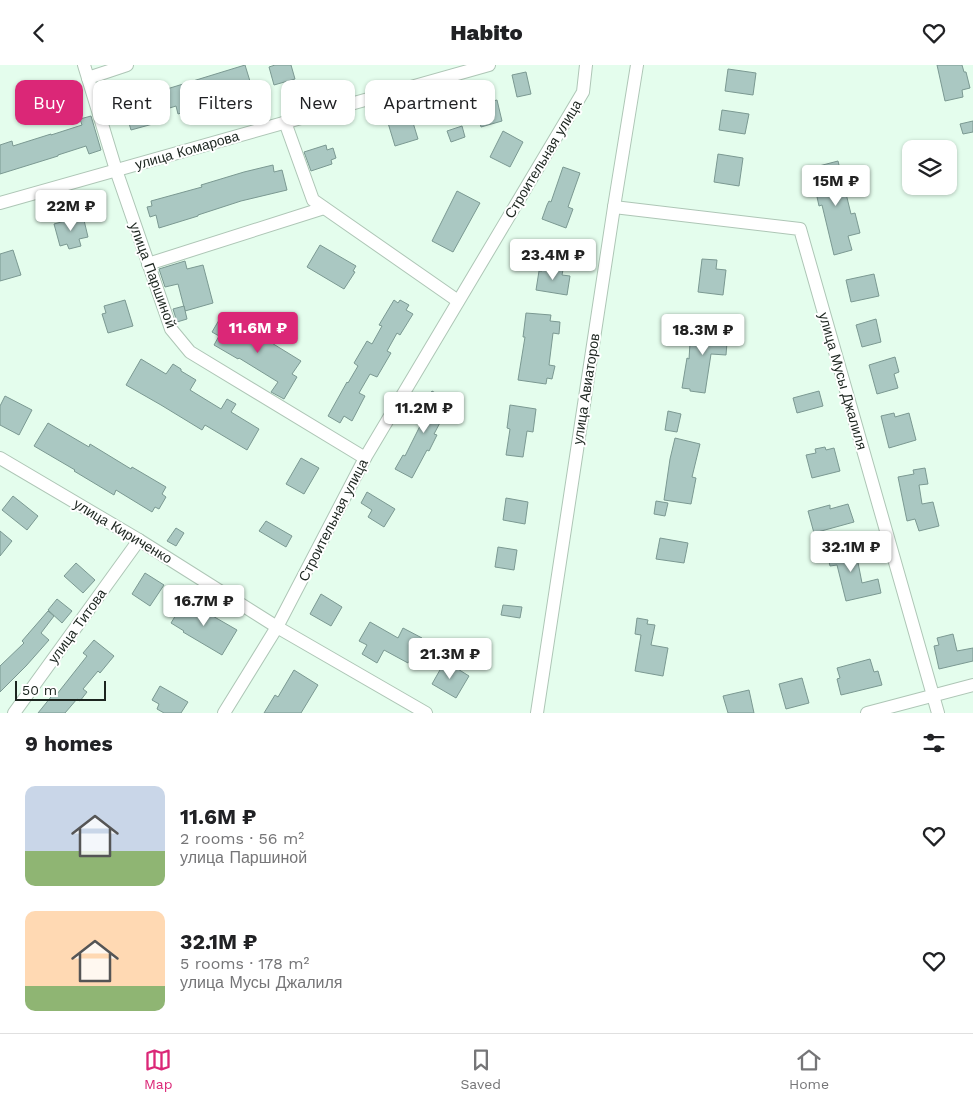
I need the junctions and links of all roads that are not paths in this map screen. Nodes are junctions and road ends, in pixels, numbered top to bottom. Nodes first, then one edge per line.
1 (84, 65) edge
2 (128, 65) edge
3 (489, 65) edge
4 (586, 65) edge
5 (638, 65) edge
6 (88, 78) junction
7 (355, 102) edge
8 (281, 123) edge
9 (286, 125) edge
10 (116, 170) junction
11 (0, 203) edge
12 (614, 207) junction
13 (324, 208) junction
14 (148, 264) junction
15 (458, 301) junction
16 (0, 458) edge
17 (365, 458) junction
18 (140, 540) junction
19 (277, 627) junction
20 (973, 685) edge
21 (933, 695) junction
22 (14, 713) edge
23 (224, 713) edge
24 (426, 713) edge
25 (537, 713) edge
26 (868, 713) edge
27 (938, 713) edge

1 - 6 street, улица Паршиной
2 - 6 street
3 - 7 street, улица Комарова
4 - 15 street, Строительная улица
5 - 12 street, улица Авиаторов
6 - 10 street, улица Паршиной
8 - 10 street, улица Комарова
9 - 13 street
10 - 11 street, улица Комарова
10 - 14 street, улица Паршиной
12 - 21 street, улица Мусы Джалиля
12 - 25 street, улица Авиаторов
13 - 14 street
13 - 15 street
14 - 17 street, улица Паршиной
15 - 17 street, Строительная улица
16 - 18 street, улица Кириченко
17 - 19 street, Строительная улица
18 - 19 street, улица Кириченко
18 - 22 street, улица Титова
19 - 23 street, Строительная улица
19 - 24 street, улица Кириченко
20 - 21 street
21 - 26 street
21 - 27 street, улица Мусы Джалиля

